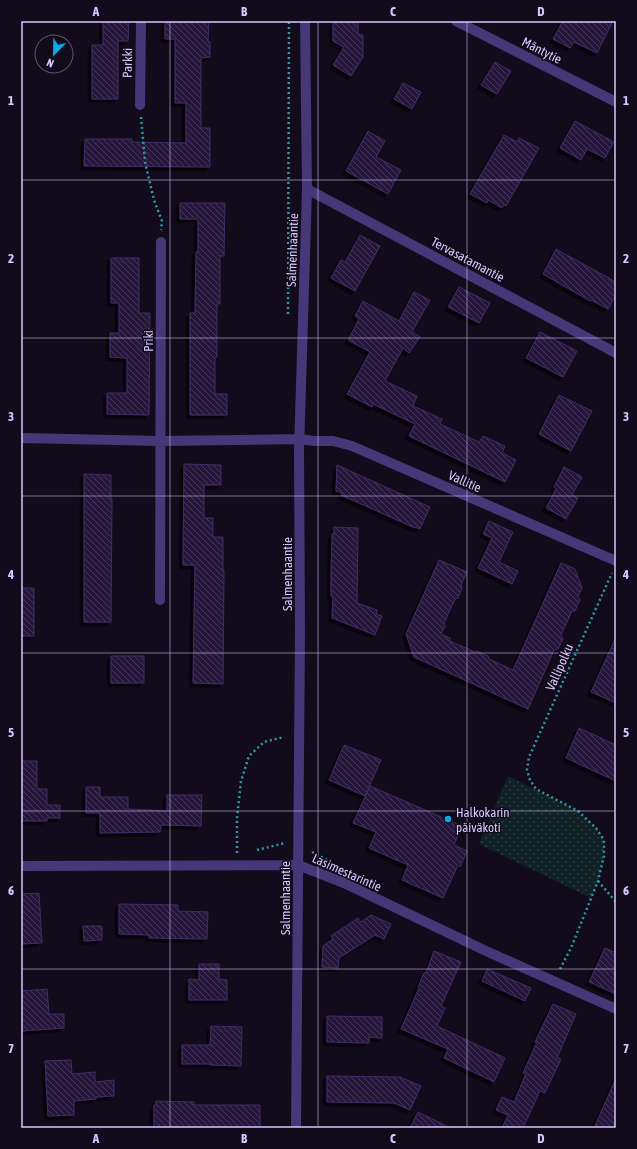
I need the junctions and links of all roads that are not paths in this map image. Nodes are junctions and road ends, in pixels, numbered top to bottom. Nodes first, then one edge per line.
1 (141, 21) edge
2 (305, 21) edge
3 (456, 21) edge
4 (616, 102) edge
5 (140, 105) road end
6 (307, 189) junction
7 (161, 242) road end
8 (616, 353) edge
9 (21, 438) edge
10 (300, 439) junction
11 (160, 441) junction
12 (616, 561) edge
13 (160, 600) dead end
14 (298, 865) junction
15 (21, 866) edge
16 (616, 1009) edge
17 (296, 1128) edge

1 - 5 street, Parkki
2 - 6 street, Salmenhaantie
3 - 4 street, Mäntytie
6 - 8 street, Tervasatamantie
6 - 10 street, Salmenhaantie
7 - 11 street, Priki
9 - 11 street
10 - 11 street
10 - 12 street, Vallitie
10 - 14 street, Salmenhaantie
11 - 13 street, Priki
14 - 15 street, Lasimestarintie
14 - 16 street, Lasimestarintie
14 - 17 street, Salmenhaantie

